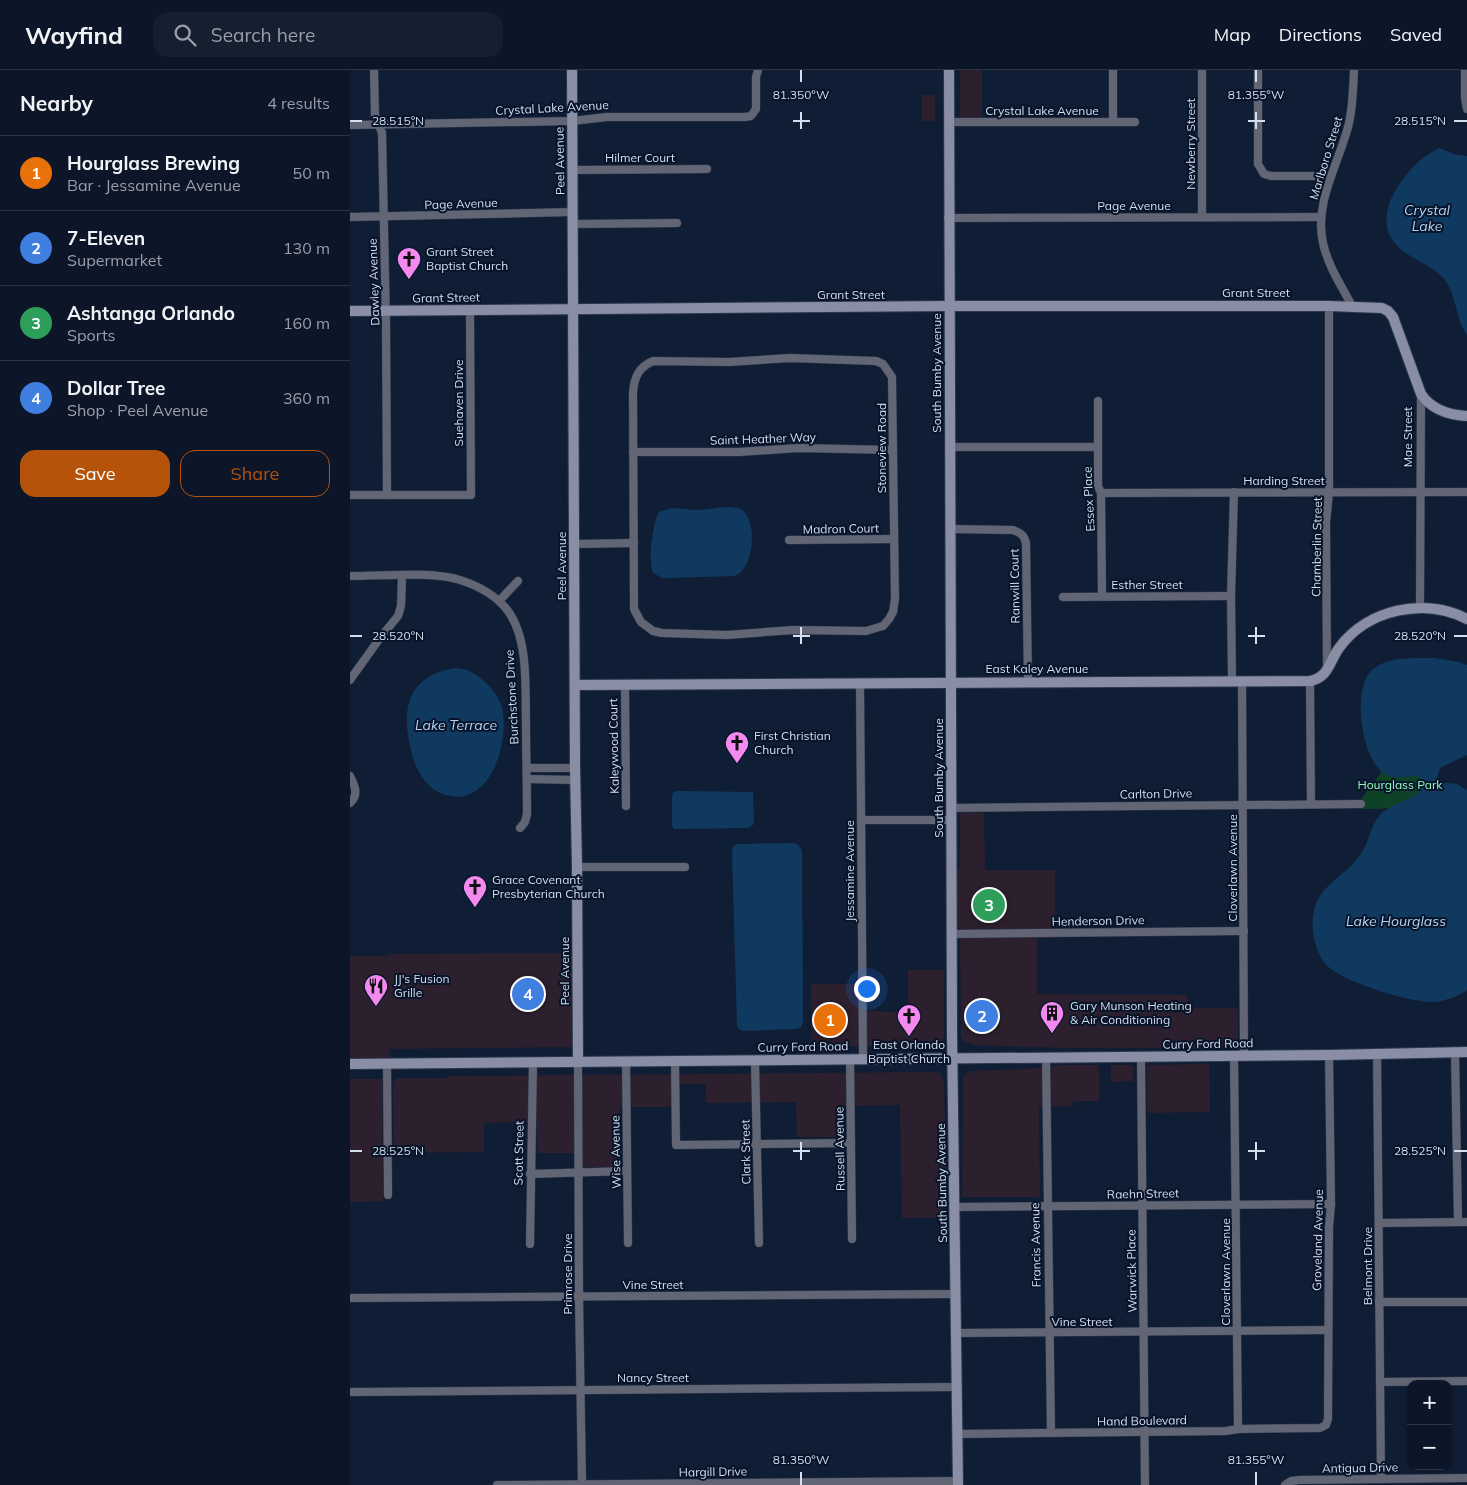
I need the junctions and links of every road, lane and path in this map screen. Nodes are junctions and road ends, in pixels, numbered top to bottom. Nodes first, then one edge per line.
1 (374, 70) edge
2 (572, 70) edge
3 (758, 70) edge
4 (949, 70) edge
5 (1113, 70) edge
6 (1202, 70) edge
7 (1258, 70) edge
8 (1354, 70) edge
9 (1465, 70) edge
10 (1467, 109) edge
11 (572, 121) junction
12 (949, 122) junction
13 (1113, 122) junction
14 (1135, 122) dead end
15 (379, 124) junction
16 (350, 125) edge
17 (707, 169) dead end
18 (572, 170) junction
19 (1331, 176) junction
20 (573, 212) junction
21 (350, 217) edge
22 (383, 217) junction
23 (1202, 217) junction
24 (1320, 217) junction
25 (948, 218) junction
26 (677, 223) dead end
27 (573, 224) junction
28 (949, 306) junction
29 (1329, 306) junction
30 (1352, 306) junction
31 (470, 310) junction
32 (573, 310) junction
33 (350, 311) edge
34 (386, 311) junction
35 (1421, 394) junction
36 (1098, 401) dead end
37 (1467, 416) edge
38 (949, 447) junction
39 (1098, 447) junction
40 (893, 450) junction
41 (633, 452) junction
42 (1234, 492) junction
43 (1329, 492) junction
44 (1420, 492) junction
45 (1467, 492) edge
46 (1101, 493) junction
47 (350, 495) edge
48 (387, 495) junction
49 (950, 529) junction
50 (894, 539) junction
51 (789, 540) dead end
52 (634, 543) junction
53 (575, 544) junction
54 (350, 576) edge
55 (402, 576) junction
56 (518, 580) dead end
57 (1102, 596) junction
58 (1231, 596) junction
59 (1062, 597) dead end
60 (499, 601) junction
61 (1420, 608) junction
62 (1467, 620) edge
63 (1327, 670) junction
64 (350, 680) edge
65 (1237, 681) junction
66 (1310, 681) junction
67 (951, 682) junction
68 (1028, 682) junction
69 (860, 683) junction
70 (575, 685) junction
71 (624, 685) junction
72 (526, 768) junction
73 (575, 768) junction
74 (350, 776) edge
75 (527, 779) junction
76 (575, 780) junction
77 (350, 804) edge
78 (1311, 804) junction
79 (1361, 804) dead end
80 (1243, 805) junction
81 (626, 806) dead end
82 (952, 808) junction
83 (861, 820) junction
84 (952, 820) junction
85 (520, 828) dead end
86 (577, 868) junction
87 (685, 868) dead end
88 (1244, 931) junction
89 (952, 934) junction
90 (1455, 1052) junction
91 (1467, 1052) edge
92 (1377, 1054) junction
93 (1329, 1055) junction
94 (1239, 1056) junction
95 (1141, 1057) junction
96 (953, 1058) junction
97 (1046, 1058) junction
98 (850, 1059) junction
99 (863, 1059) junction
100 (626, 1061) junction
101 (675, 1061) junction
102 (755, 1061) junction
103 (533, 1062) junction
104 (578, 1062) junction
105 (387, 1063) junction
106 (350, 1064) edge
107 (1457, 1141) junction
108 (1467, 1141) edge
109 (851, 1143) junction
110 (757, 1144) junction
111 (628, 1171) junction
112 (578, 1173) junction
113 (530, 1174) junction
114 (388, 1195) dead end
115 (1237, 1204) junction
116 (1331, 1204) junction
117 (1142, 1205) junction
118 (954, 1206) junction
119 (1047, 1206) junction
120 (1458, 1222) junction
121 (1467, 1222) edge
122 (1379, 1223) junction
123 (852, 1239) dead end
124 (628, 1243) dead end
125 (760, 1243) dead end
126 (530, 1244) dead end
127 (956, 1294) junction
128 (579, 1296) junction
129 (350, 1298) edge
130 (1379, 1302) junction
131 (1467, 1302) edge
132 (1328, 1330) junction
133 (1238, 1331) junction
134 (1144, 1332) junction
135 (956, 1333) junction
136 (1048, 1333) junction
137 (1467, 1381) edge
138 (1380, 1382) junction
139 (957, 1387) junction
140 (580, 1390) junction
141 (350, 1392) edge
142 (1326, 1426) joint
143 (1238, 1429) junction
144 (1144, 1432) junction
145 (1051, 1433) junction
146 (958, 1434) junction
147 (1467, 1478) edge
148 (1381, 1479) junction
149 (958, 1483) edge
150 (497, 1485) edge
151 (582, 1485) edge
152 (1145, 1485) edge
153 (1285, 1485) edge

1 - 15 street, Dawley Avenue
2 - 11 street, Peel Avenue
3 - 11 street, Crystal Lake Avenue
4 - 12 street, South Bumby Avenue
5 - 13 street
6 - 23 street, Newberry Street
7 - 19 street
8 - 19 street, Marlboro Street
9 - 10 street
11 - 15 street, Crystal Lake Avenue
11 - 18 street, Peel Avenue
12 - 13 street, Crystal Lake Avenue
12 - 25 street, South Bumby Avenue
13 - 14 street, Crystal Lake Avenue
15 - 16 street, Crystal Lake Avenue
15 - 22 street, Dawley Avenue
17 - 18 street, Hilmer Court
18 - 20 street, Peel Avenue
19 - 24 street, Marlboro Street
20 - 22 street, Page Avenue
20 - 27 street, Peel Avenue
21 - 22 street, Page Avenue
22 - 34 street, Dawley Avenue
23 - 24 street, Page Avenue
23 - 25 street, Page Avenue
24 - 30 street, Marlboro Street
25 - 28 street, South Bumby Avenue
26 - 27 street
27 - 32 street, Peel Avenue
28 - 29 street, Grant Street
28 - 32 street, Grant Street
28 - 38 street, South Bumby Avenue
29 - 30 street, Grant Street
29 - 43 street, Chamberlin Street
30 - 35 street, Mae Street
31 - 32 street, Grant Street
31 - 34 street, Grant Street
31 - 48 street, Suehaven Drive
32 - 53 street, Peel Avenue
33 - 34 street, Grant Street
34 - 48 street, Dawley Avenue
35 - 37 street
35 - 44 street, Mae Street
36 - 39 street, Essex Place
38 - 39 street
38 - 49 street, South Bumby Avenue
39 - 46 street, Essex Place
40 - 41 street, Saint Heather Way
40 - 41 street, Stoneview Road
40 - 50 street, Stoneview Road
41 - 52 street, Stoneview Road
42 - 43 street, Harding Street
42 - 46 street, Harding Street
42 - 58 street, Cloverlawn Avenue
43 - 44 street, Harding Street
43 - 63 street, Chamberlin Street
44 - 45 street, Harding Street
44 - 61 street, Mae Street
46 - 57 street, Essex Place
47 - 48 street
49 - 67 street, South Bumby Avenue
49 - 68 street, Ranwill Court
50 - 51 street, Madron Court
50 - 52 street, Stoneview Road
52 - 53 street
53 - 70 street, Peel Avenue
54 - 55 street
55 - 60 street
55 - 64 street
56 - 60 street
57 - 58 street, Esther Street
57 - 59 street, Esther Street
58 - 65 street, Cloverlawn Avenue
60 - 72 street, Burchstone Drive
61 - 62 street
61 - 63 street
63 - 66 street
65 - 66 street, East Kaley Avenue
65 - 68 street, East Kaley Avenue
65 - 80 street, Cloverlawn Avenue
66 - 78 street
67 - 68 street, East Kaley Avenue
67 - 69 street, East Kaley Avenue
67 - 82 street, South Bumby Avenue
69 - 71 street, East Kaley Avenue
69 - 83 street, Jessamine Avenue
70 - 71 street, East Kaley Avenue
70 - 73 street, Peel Avenue
71 - 81 street, Kaleywood Court
72 - 73 street
72 - 75 street, Burchstone Drive
73 - 76 street, Peel Avenue
74 - 77 street
75 - 76 street
75 - 85 street, Burchstone Drive
76 - 86 street, Peel Avenue
78 - 79 street, Carlton Drive
78 - 80 street, Carlton Drive
80 - 82 street, Carlton Drive
80 - 88 street, Cloverlawn Avenue
82 - 84 street, South Bumby Avenue
83 - 84 street
83 - 99 street, Jessamine Avenue
84 - 89 street, South Bumby Avenue
86 - 87 street
86 - 104 street, Peel Avenue
88 - 89 street, Henderson Drive
88 - 94 street, Cloverlawn Avenue
89 - 96 street, South Bumby Avenue
90 - 91 street, Curry Ford Road
90 - 92 street, Curry Ford Road
90 - 107 street
92 - 93 street, Curry Ford Road
92 - 122 street, Belmont Drive
93 - 94 street, Curry Ford Road
93 - 116 street, Groveland Avenue
94 - 95 street, Curry Ford Road
94 - 115 street, Cloverlawn Avenue
95 - 97 street, Curry Ford Road
95 - 117 street, Warwick Place
96 - 97 street, Curry Ford Road
96 - 99 street, Curry Ford Road
96 - 118 street, South Bumby Avenue
97 - 119 street, Francis Avenue
98 - 99 street, Curry Ford Road
98 - 102 street, Curry Ford Road
98 - 109 street, Russell Avenue
100 - 101 street, Curry Ford Road
100 - 104 street, Curry Ford Road
100 - 111 street, Wise Avenue
101 - 102 street, Curry Ford Road
101 - 110 street
102 - 110 street, Clark Street
103 - 104 street, Curry Ford Road
103 - 105 street, Curry Ford Road
103 - 113 street, Scott Street
104 - 112 street, Primrose Drive
105 - 106 street, Curry Ford Road
105 - 114 street
107 - 108 street
107 - 120 street
109 - 110 street
109 - 123 street, Russell Avenue
110 - 125 street, Clark Street
111 - 112 street
111 - 124 street, Wise Avenue
112 - 113 street
112 - 128 street, Primrose Drive
113 - 126 street, Scott Street
115 - 116 street, Raehn Street
115 - 117 street, Raehn Street
115 - 133 street, Cloverlawn Avenue
116 - 132 street, Groveland Avenue
117 - 119 street, Raehn Street
117 - 134 street, Warwick Place
118 - 119 street, Raehn Street
118 - 127 street, South Bumby Avenue
119 - 136 street, Francis Avenue
120 - 121 street
120 - 122 street
122 - 130 street, Belmont Drive
127 - 128 street, Vine Street
127 - 135 street, South Bumby Avenue
128 - 129 street, Vine Street
128 - 140 street, Primrose Drive
130 - 131 street
130 - 138 street, Belmont Drive
132 - 133 street, Vine Street
132 - 142 street, Groveland Avenue
133 - 134 street, Vine Street
133 - 143 street, Cloverlawn Avenue
134 - 136 street, Vine Street
134 - 144 street, Warwick Place
135 - 136 street, Vine Street
135 - 139 street, South Bumby Avenue
136 - 145 street, Francis Avenue
137 - 138 street
138 - 148 street, Belmont Drive
139 - 140 street, Nancy Street
139 - 146 street, South Bumby Avenue
140 - 141 street, Nancy Street
140 - 151 street, Primrose Drive
142 - 143 street, Hand Boulevard
143 - 144 street, Hand Boulevard
144 - 145 street, Hand Boulevard
144 - 152 street, Warwick Place
145 - 146 street, Hand Boulevard
146 - 149 street, South Bumby Avenue
147 - 148 street, Antigua Drive
148 - 153 street, Antigua Drive
149 - 151 street, Hargill Drive
150 - 151 street, Hargill Drive

